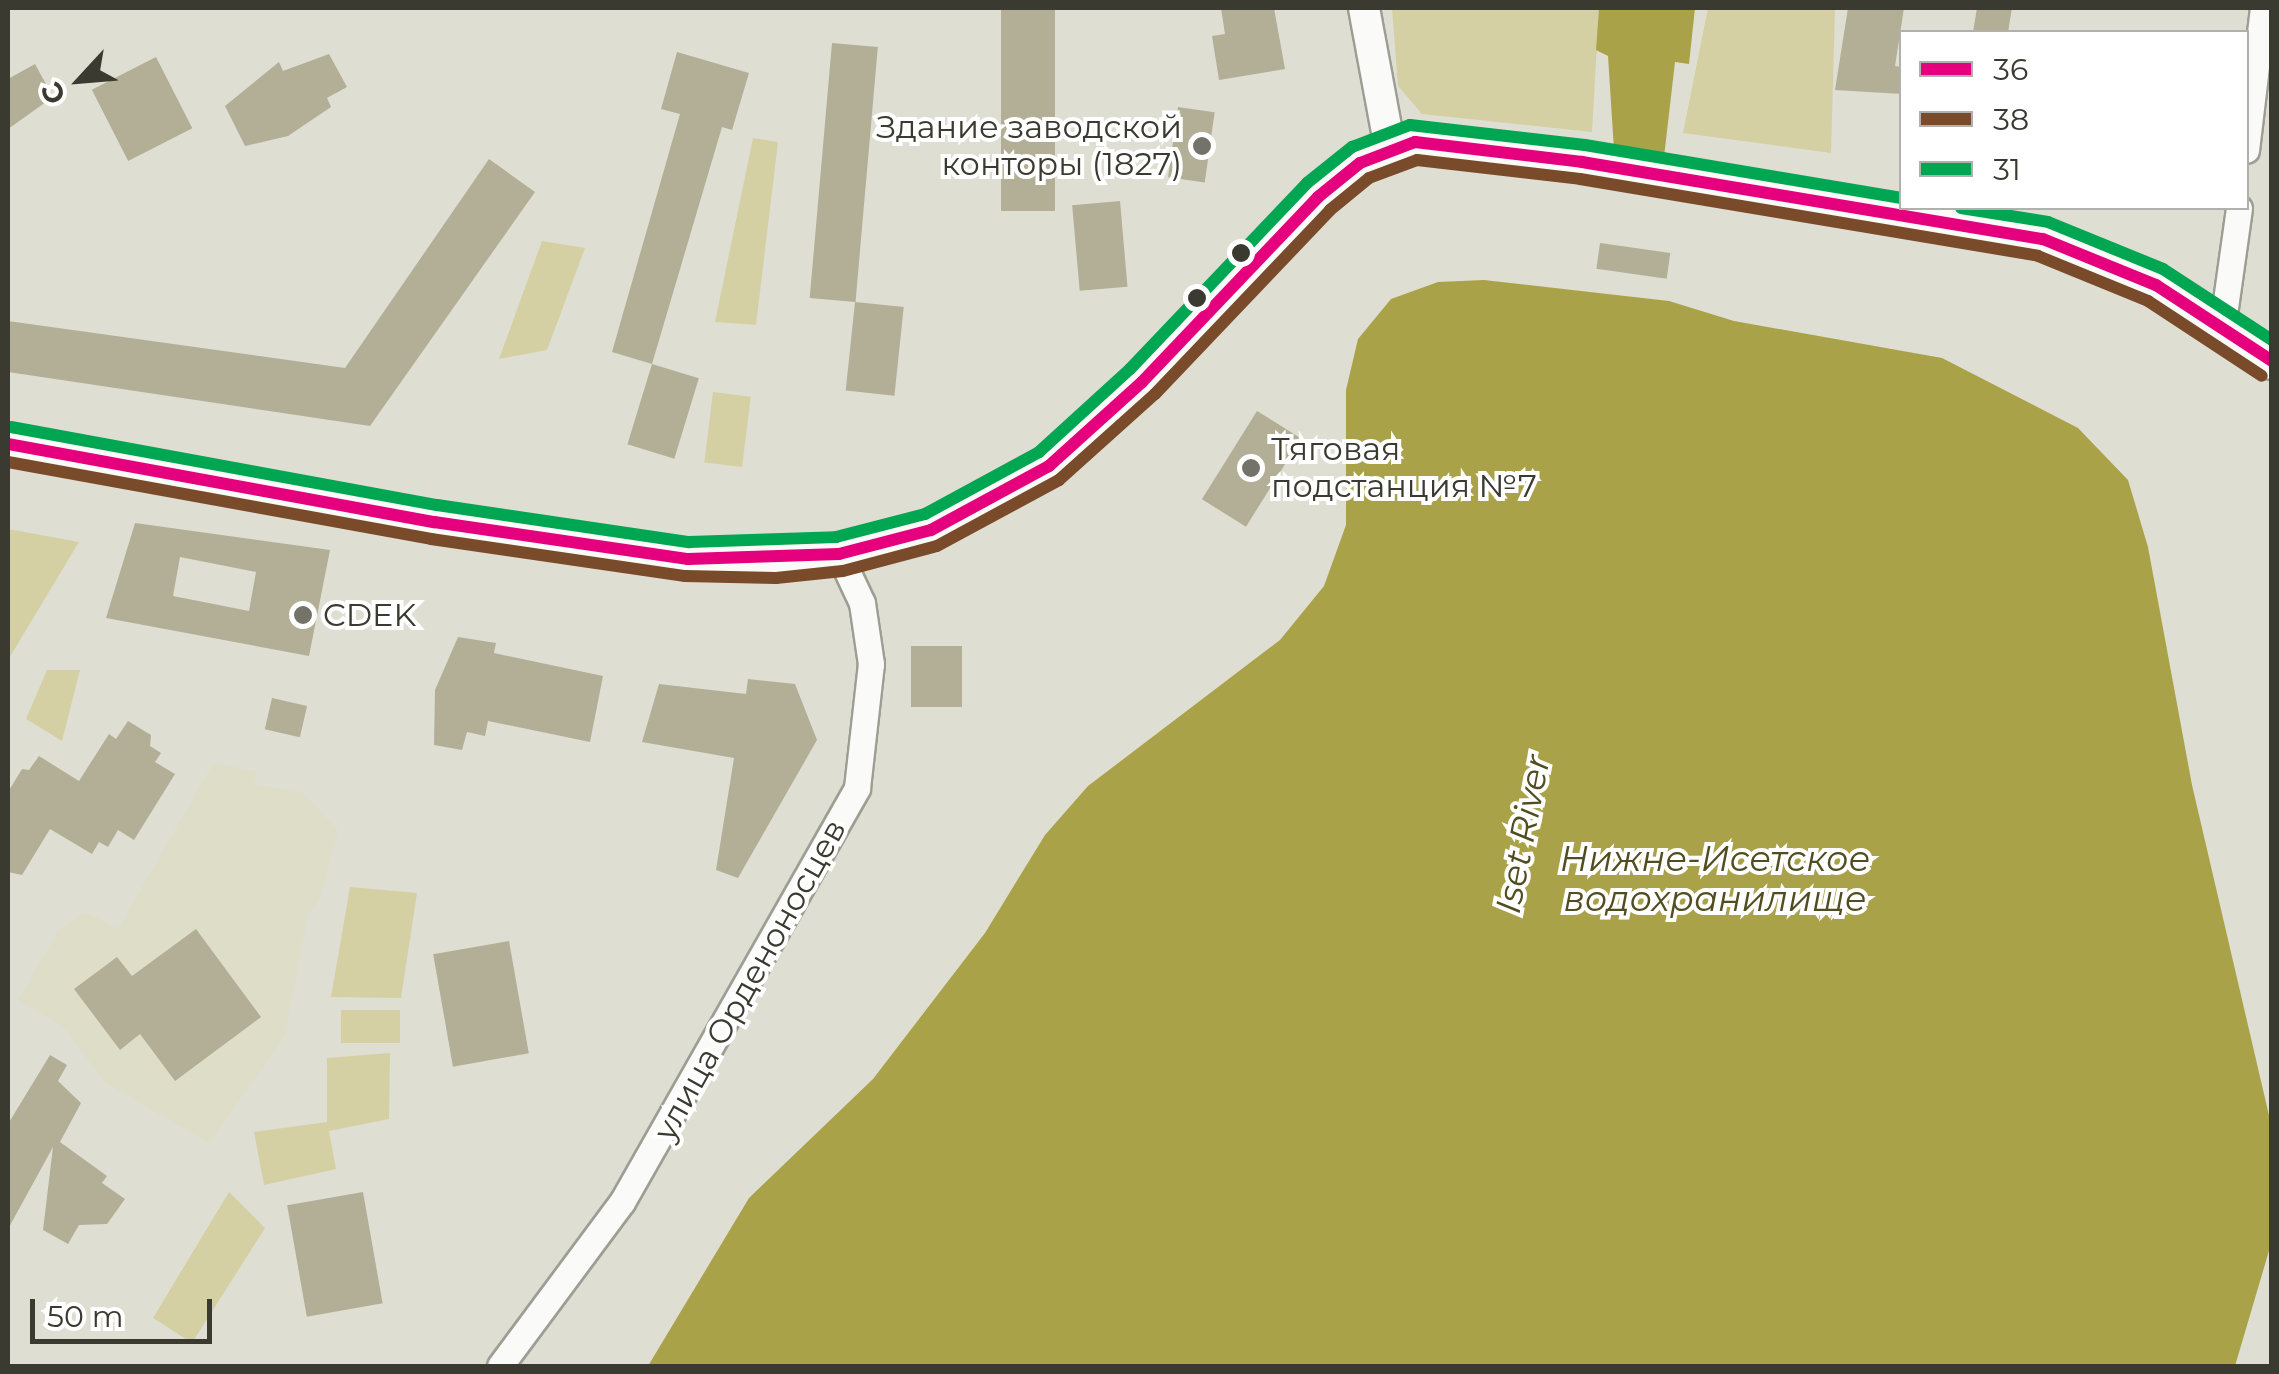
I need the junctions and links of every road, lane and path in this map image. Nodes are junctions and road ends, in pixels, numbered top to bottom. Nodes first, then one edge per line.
1 (1364, 8) edge
2 (2263, 8) edge
3 (2249, 125) edge
4 (1390, 148) junction
5 (2239, 210) edge
6 (2222, 329) junction
7 (2272, 361) edge
8 (8, 444) edge
9 (838, 554) junction
10 (500, 1366) edge

1 - 4 street
2 - 3 street
4 - 6 main road
4 - 9 main road
5 - 6 street
6 - 7 main road
8 - 9 main road
9 - 10 street, улица Орденоносцев

